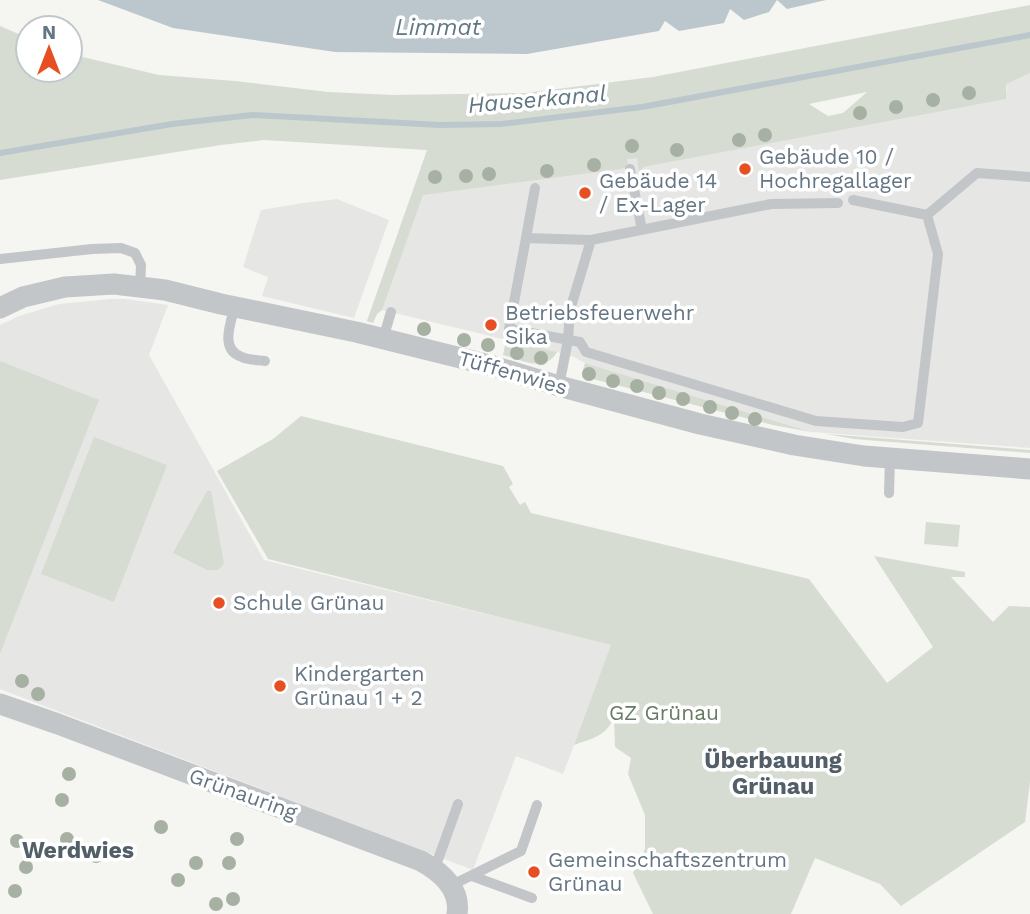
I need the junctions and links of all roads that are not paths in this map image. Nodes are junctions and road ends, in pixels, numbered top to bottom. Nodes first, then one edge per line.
1 (630, 169) dead end
2 (1030, 177) edge
3 (535, 188) dead end
4 (853, 200) dead end
5 (838, 203) dead end
6 (927, 215) junction
7 (642, 230) junction
8 (526, 239) junction
9 (591, 240) junction
10 (0, 259) edge
11 (140, 287) junction
12 (235, 306) junction
13 (0, 307) edge
14 (391, 312) dead end
15 (383, 339) junction
16 (568, 340) junction
17 (265, 360) dead end
18 (559, 386) junction
19 (890, 458) junction
20 (1030, 469) edge
21 (889, 493) dead end
22 (0, 704) edge
23 (458, 804) dead end
24 (537, 805) dead end
25 (428, 865) junction
26 (472, 876) junction
27 (450, 886) junction
28 (532, 898) dead end
29 (457, 914) edge

1 - 7 lane
2 - 6 lane
3 - 8 lane
4 - 6 lane
5 - 7 lane
6 - 16 lane
7 - 9 lane
8 - 9 lane
8 - 16 lane
9 - 16 lane
10 - 11 lane
11 - 12 street, Tüffenwies
11 - 13 street, Tüffenwies
12 - 15 street, Tüffenwies
12 - 17 lane
14 - 15 lane
15 - 18 street, Tüffenwies
16 - 18 lane
18 - 19 street, Tüffenwies
19 - 20 street, Tüffenwies
19 - 21 lane
22 - 25 street, Grünauring
23 - 25 lane
24 - 26 lane
25 - 27 street, Grünauring
26 - 27 lane
26 - 28 lane
27 - 29 street, Grünauring

